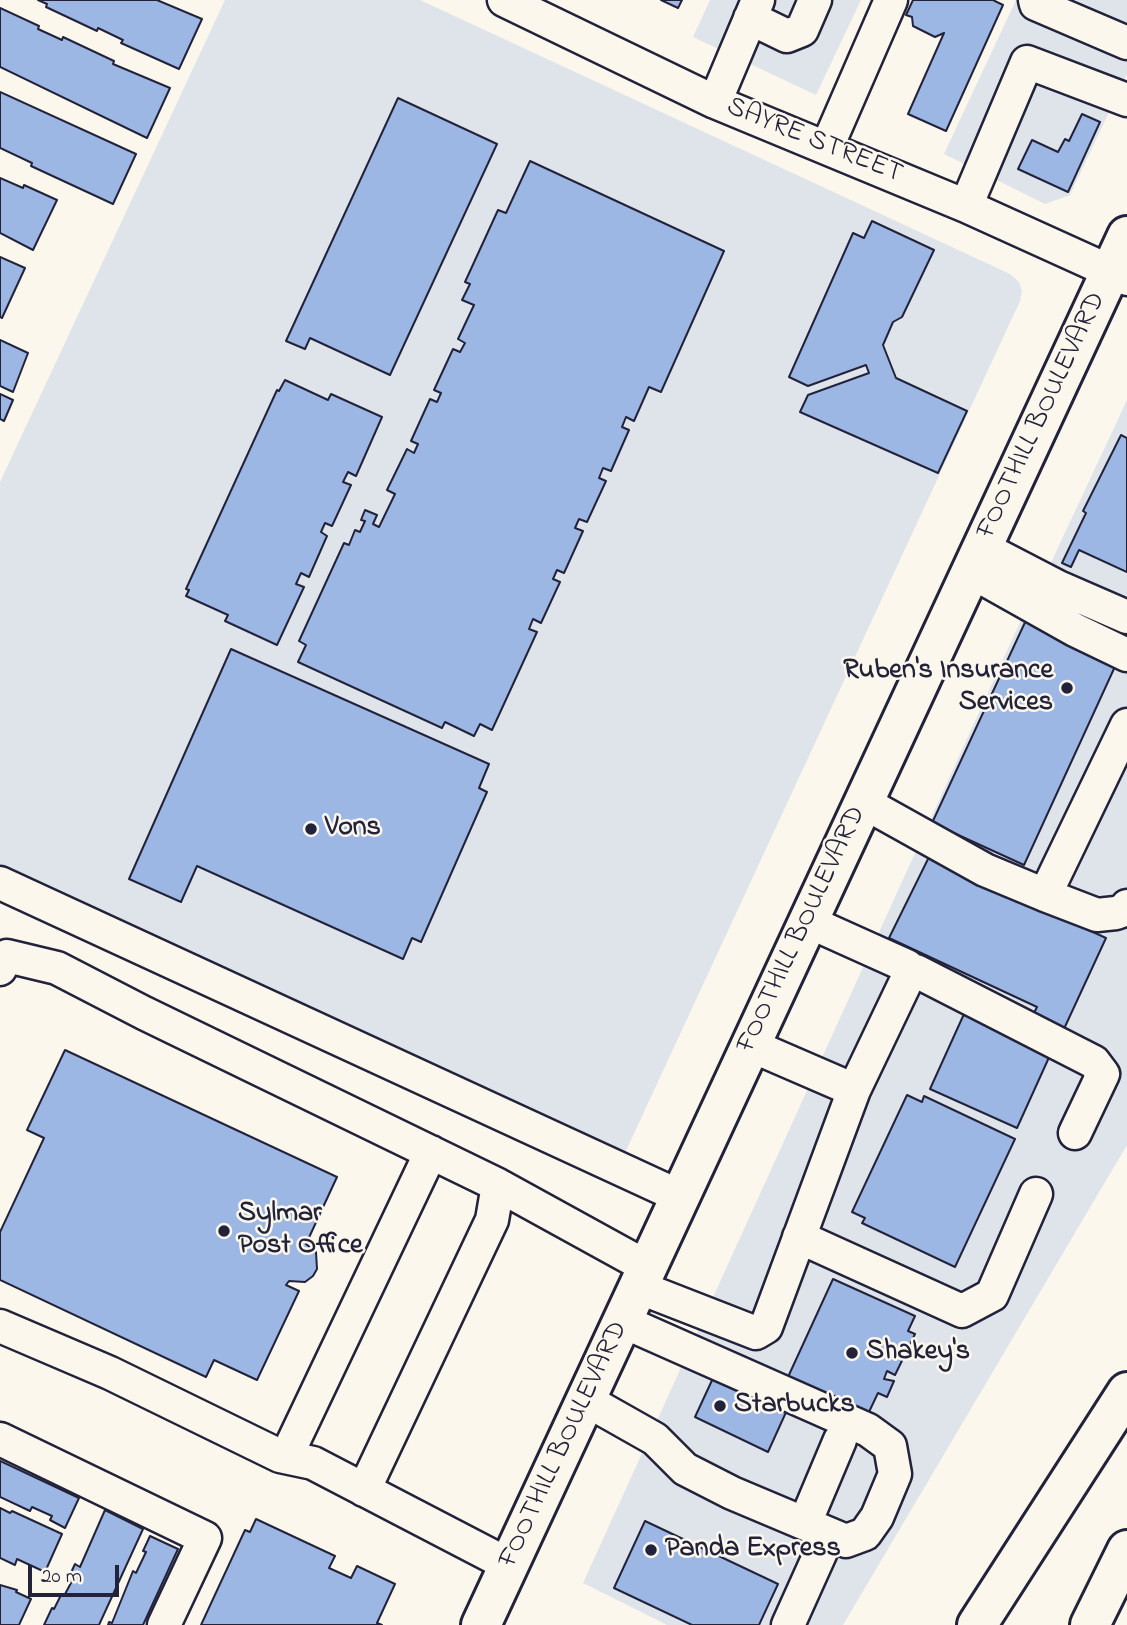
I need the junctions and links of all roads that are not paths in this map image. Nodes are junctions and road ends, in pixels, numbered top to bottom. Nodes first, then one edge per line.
1 (503, 0) edge
2 (815, 0) edge
3 (891, 0) edge
4 (1035, 0) edge
5 (754, 9) edge
6 (1127, 43) edge
7 (1127, 100) edge
8 (715, 102) junction
9 (827, 147) junction
10 (966, 206) junction
11 (1127, 236) edge
12 (1119, 275) edge
13 (975, 559) junction
14 (1127, 617) edge
15 (1127, 655) edge
16 (1127, 725) edge
17 (863, 802) junction
18 (0, 883) edge
19 (1045, 895) junction
20 (1127, 906) edge
21 (807, 921) junction
22 (0, 970) edge
23 (909, 973) junction
24 (750, 1045) junction
25 (854, 1090) junction
26 (1076, 1133) dead end
27 (431, 1152) junction
28 (498, 1185) junction
29 (1036, 1194) dead end
30 (681, 1197) junction
31 (799, 1237) junction
32 (636, 1292) junction
33 (0, 1326) edge
34 (1127, 1392) edge
35 (586, 1400) junction
36 (0, 1439) edge
37 (839, 1440) dead end
38 (286, 1457) junction
39 (364, 1490) junction
40 (817, 1529) junction
41 (1127, 1550) edge
42 (509, 1565) junction
43 (164, 1625) edge
44 (481, 1625) edge
45 (788, 1625) edge
46 (977, 1625) edge
47 (1090, 1625) edge

1 - 8 street, SAYRE STREET
2 - 5 street
3 - 9 street
4 - 6 street
5 - 8 street
7 - 10 street
8 - 9 street, SAYRE STREET
9 - 10 street, SAYRE STREET
10 - 12 street, SAYRE STREET
11 - 12 main road, FOOTHILL BOULEVARD
12 - 13 main road, FOOTHILL BOULEVARD
13 - 14 street
13 - 15 street
13 - 17 main road, FOOTHILL BOULEVARD
16 - 19 street
17 - 19 street
17 - 21 main road, FOOTHILL BOULEVARD
18 - 30 street
19 - 20 street
21 - 23 street
21 - 24 main road, FOOTHILL BOULEVARD
22 - 27 street
23 - 25 street
23 - 26 street
24 - 25 street
24 - 30 main road, FOOTHILL BOULEVARD
25 - 31 street
27 - 28 street
27 - 38 street
28 - 32 street
28 - 39 street
29 - 31 street
30 - 32 main road, FOOTHILL BOULEVARD
31 - 32 street
32 - 35 main road, FOOTHILL BOULEVARD
32 - 40 street
33 - 38 street
34 - 46 main road
35 - 40 street
35 - 42 main road, FOOTHILL BOULEVARD
36 - 43 street
37 - 40 street
38 - 39 street
39 - 42 street
40 - 45 street
41 - 47 main road
42 - 44 main road, FOOTHILL BOULEVARD

